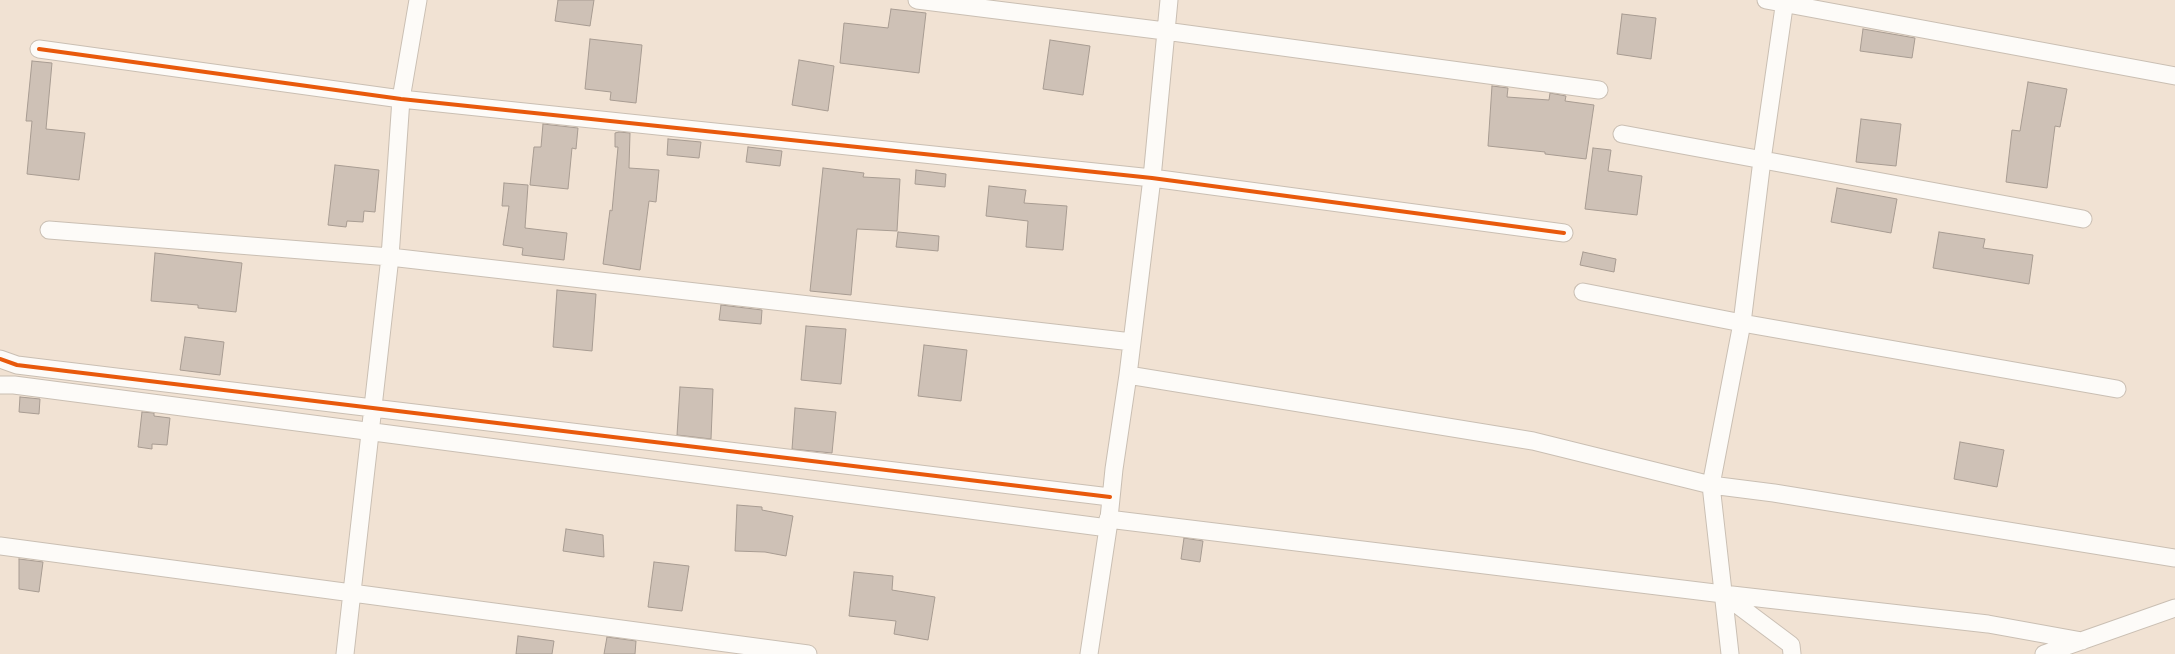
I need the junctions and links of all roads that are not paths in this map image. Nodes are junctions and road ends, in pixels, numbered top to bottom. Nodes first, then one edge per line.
1 (418, 0) edge
2 (917, 0) edge
3 (1169, 0) edge
4 (1766, 0) edge
5 (1784, 2) edge
6 (1165, 31) junction
7 (39, 49) dead end
8 (2175, 76) edge
9 (1599, 90) dead end
10 (401, 99) junction
11 (1622, 134) dead end
12 (1762, 160) junction
13 (1152, 178) junction
14 (2083, 219) dead end
15 (50, 230) dead end
16 (1564, 233) dead end
17 (390, 257) junction
18 (1582, 292) dead end
19 (1742, 323) junction
20 (1132, 342) junction
21 (0, 359) edge
22 (17, 365) junction
23 (58, 370) junction
24 (1128, 375) junction
25 (7, 385) edge
26 (2117, 389) dead end
27 (56, 390) junction
28 (372, 408) junction
29 (370, 432) junction
30 (1711, 485) junction
31 (1110, 497) junction
32 (1108, 523) junction
33 (0, 546) edge
34 (2175, 558) edge
35 (352, 592) junction
36 (1723, 594) junction
37 (2175, 608) edge
38 (2082, 641) junction
39 (344, 654) edge
40 (808, 654) edge
41 (1089, 654) edge
42 (1730, 654) edge
43 (1792, 654) edge
44 (2044, 654) edge

1 - 10 street
2 - 6 street
3 - 6 street
4 - 5 street
5 - 8 street
5 - 12 street
6 - 9 street
6 - 13 street
7 - 10 street
10 - 13 street
10 - 17 street
11 - 12 street
12 - 14 street
12 - 19 street
13 - 16 street
13 - 20 street
15 - 17 street
17 - 20 street
17 - 28 street
18 - 19 street
19 - 26 street
19 - 30 street
20 - 24 street
21 - 22 street
22 - 23 street
22 - 25 street
23 - 27 street
23 - 28 street
24 - 30 street
24 - 31 street
25 - 27 street
27 - 29 street
28 - 29 street
28 - 31 street
29 - 32 street
29 - 35 street
30 - 34 street
30 - 36 street
31 - 32 street
32 - 36 street
32 - 41 street
33 - 35 street
35 - 39 street
35 - 40 street
36 - 38 street
36 - 42 street
36 - 43 street
37 - 38 street
38 - 44 street

